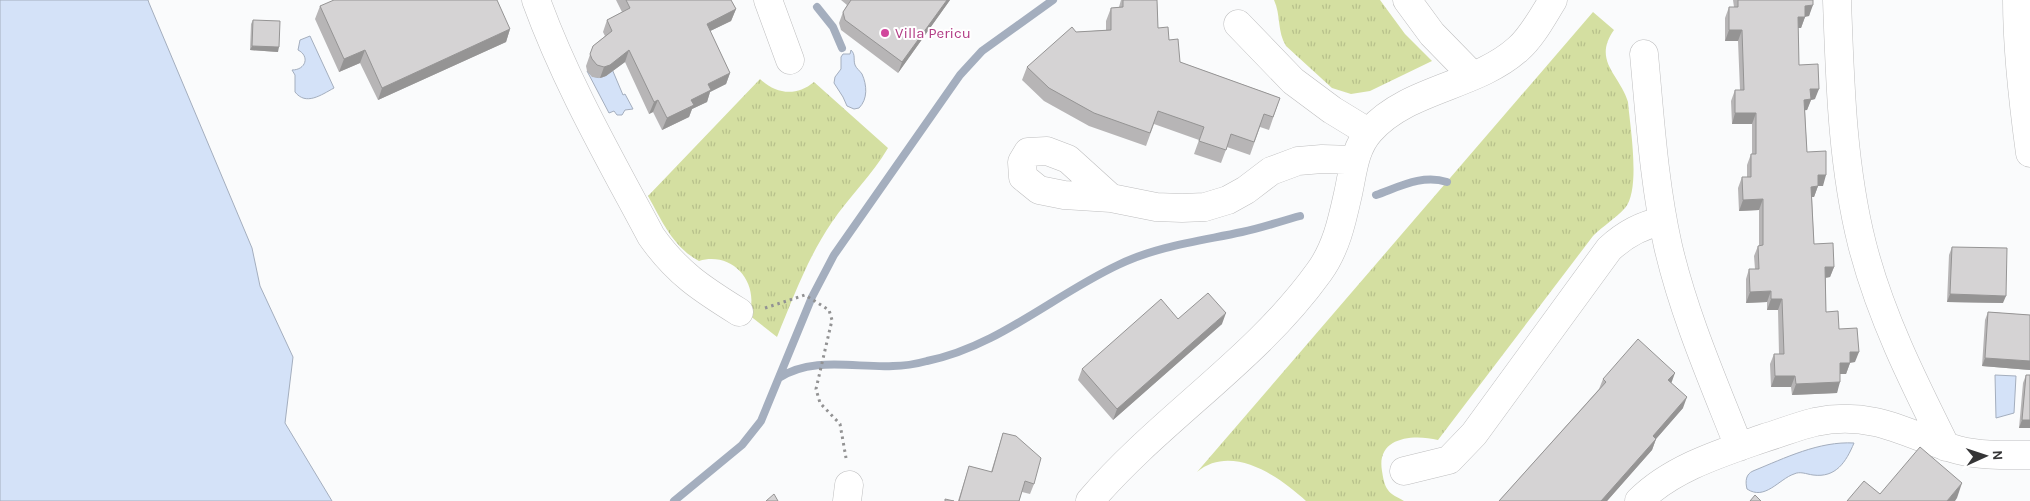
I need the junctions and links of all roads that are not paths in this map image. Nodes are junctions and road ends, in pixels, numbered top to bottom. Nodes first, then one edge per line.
1 (536, 0) edge
2 (768, 0) edge
3 (1407, 0) edge
4 (1552, 0) edge
5 (1837, 0) edge
6 (2016, 0) edge
7 (1238, 24) dead end
8 (1644, 54) dead end
9 (790, 60) dead end
10 (1472, 75) junction
11 (1368, 132) junction
12 (2030, 153) edge
13 (1354, 160) junction
14 (1111, 198) dead end
15 (1663, 221) junction
16 (740, 312) road end
17 (1946, 446) junction
18 (1739, 447) junction
19 (2030, 455) edge
20 (1404, 471) dead end
21 (1090, 501) edge
22 (1639, 501) edge

1 - 16 street
2 - 9 street
3 - 10 street
4 - 10 street
5 - 17 street
6 - 12 street
7 - 11 street
8 - 15 street
10 - 11 street
11 - 13 street
13 - 14 street
13 - 21 street
15 - 18 street
15 - 20 street
17 - 18 street
17 - 19 street
18 - 22 street

